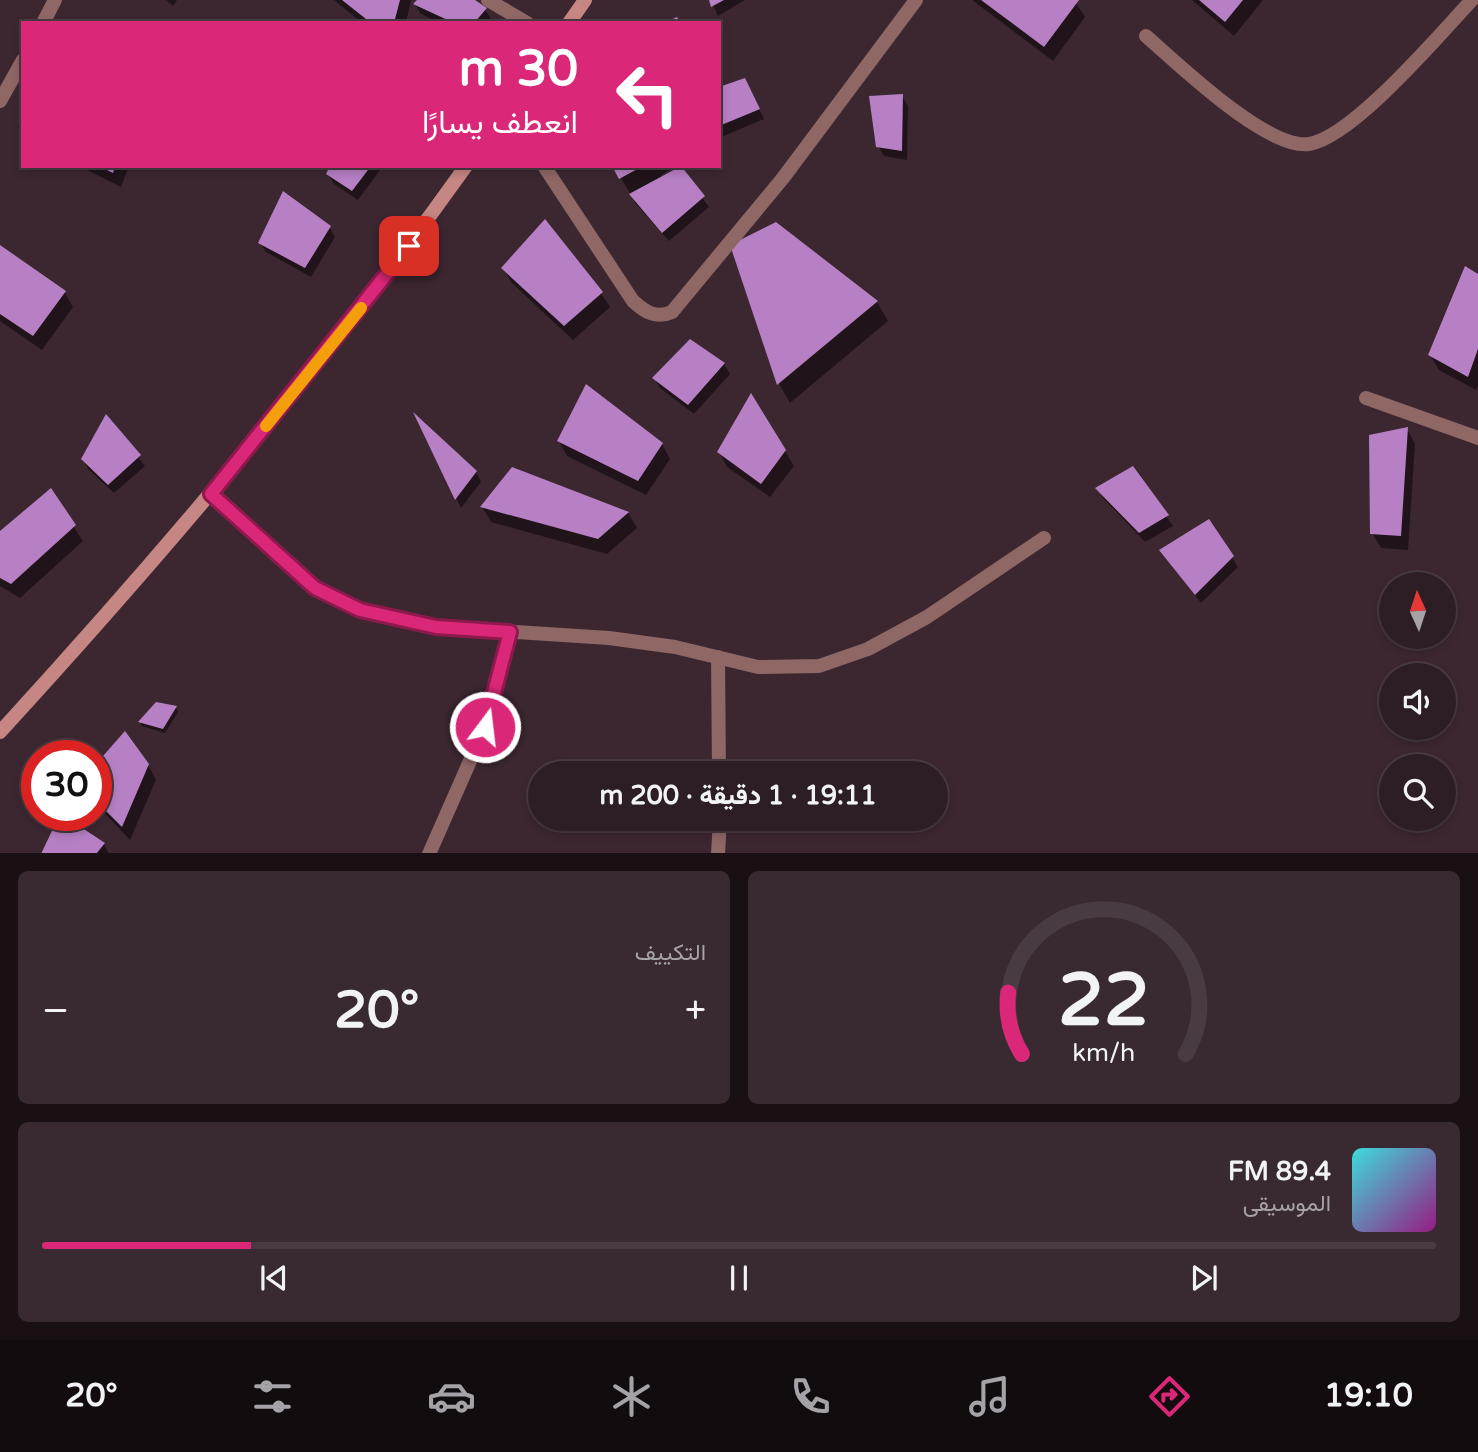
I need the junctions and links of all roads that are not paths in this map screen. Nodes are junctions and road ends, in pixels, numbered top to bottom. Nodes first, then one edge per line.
1 (55, 0) edge
2 (488, 0) edge
3 (584, 0) edge
4 (916, 0) edge
5 (1472, 0) edge
6 (44, 21) edge
7 (524, 21) edge
8 (570, 21) edge
9 (1146, 36) dead end
10 (21, 64) edge
11 (0, 101) edge
12 (465, 168) edge
13 (545, 168) edge
14 (1366, 398) dead end
15 (1478, 438) edge
16 (211, 494) junction
17 (1044, 537) dead end
18 (510, 632) junction
19 (718, 657) junction
20 (0, 732) edge
21 (719, 761) edge
22 (719, 831) edge
23 (429, 853) edge
24 (718, 853) edge

1 - 6 street
2 - 7 street
3 - 8 main road
4 - 13 street
5 - 9 street
10 - 11 street
12 - 16 main road
14 - 15 street
16 - 18 street
16 - 20 main road
17 - 19 street
18 - 19 street
18 - 23 street
19 - 21 street
22 - 24 street

